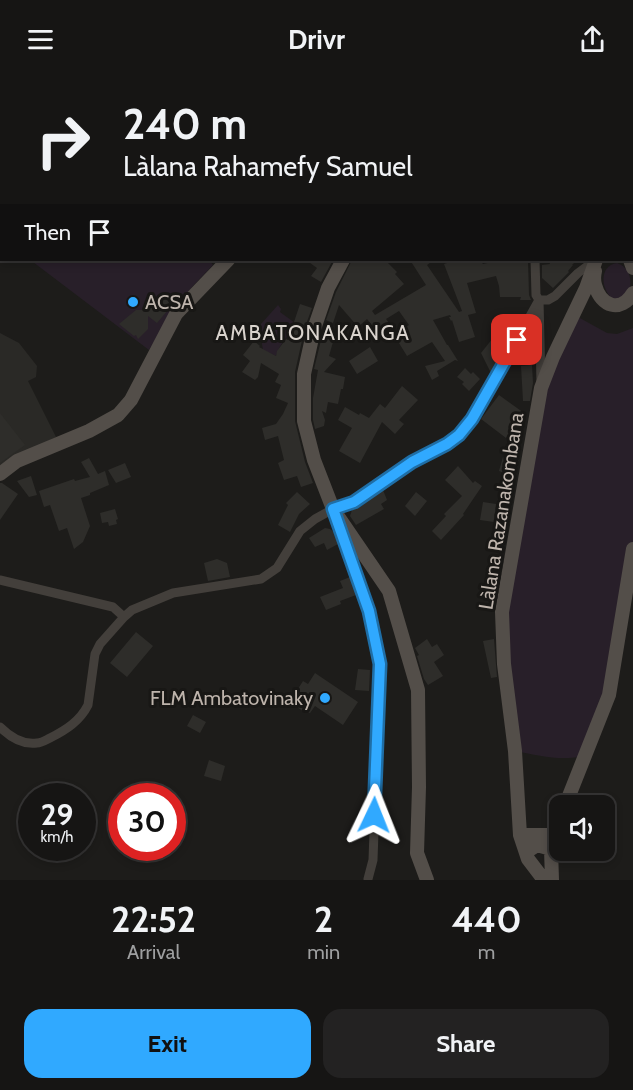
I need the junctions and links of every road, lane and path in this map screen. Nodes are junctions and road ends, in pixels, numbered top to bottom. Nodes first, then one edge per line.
1 (227, 261) edge
2 (342, 261) edge
3 (535, 261) edge
4 (594, 261) edge
5 (595, 261) edge
6 (595, 261) edge
7 (633, 293) edge
8 (539, 300) junction
9 (541, 388) junction
10 (0, 474) edge
11 (333, 509) junction
12 (633, 549) edge
13 (0, 580) edge
14 (124, 617) junction
15 (0, 727) edge
16 (569, 795) edge
17 (520, 835) junction
18 (549, 835) edge
19 (549, 848) edge
20 (526, 852) junction
21 (551, 861) edge
22 (368, 880) edge
23 (427, 880) edge
24 (544, 880) edge
25 (552, 880) edge

1 - 10 main road
2 - 11 main road
3 - 8 street
4 - 8 street
5 - 7 main road
6 - 9 main road, Làlana Razanakombana
8 - 9 street
8 - 11 street
9 - 17 main road, Làlana Razanakombana
11 - 14 street
11 - 22 street
11 - 23 main road
12 - 16 main road
13 - 14 street
14 - 15 street
17 - 18 main road
17 - 20 main road, Làlana Razanakombana
19 - 20 main road
20 - 24 main road, Làlana Razanakombana
21 - 25 main road

